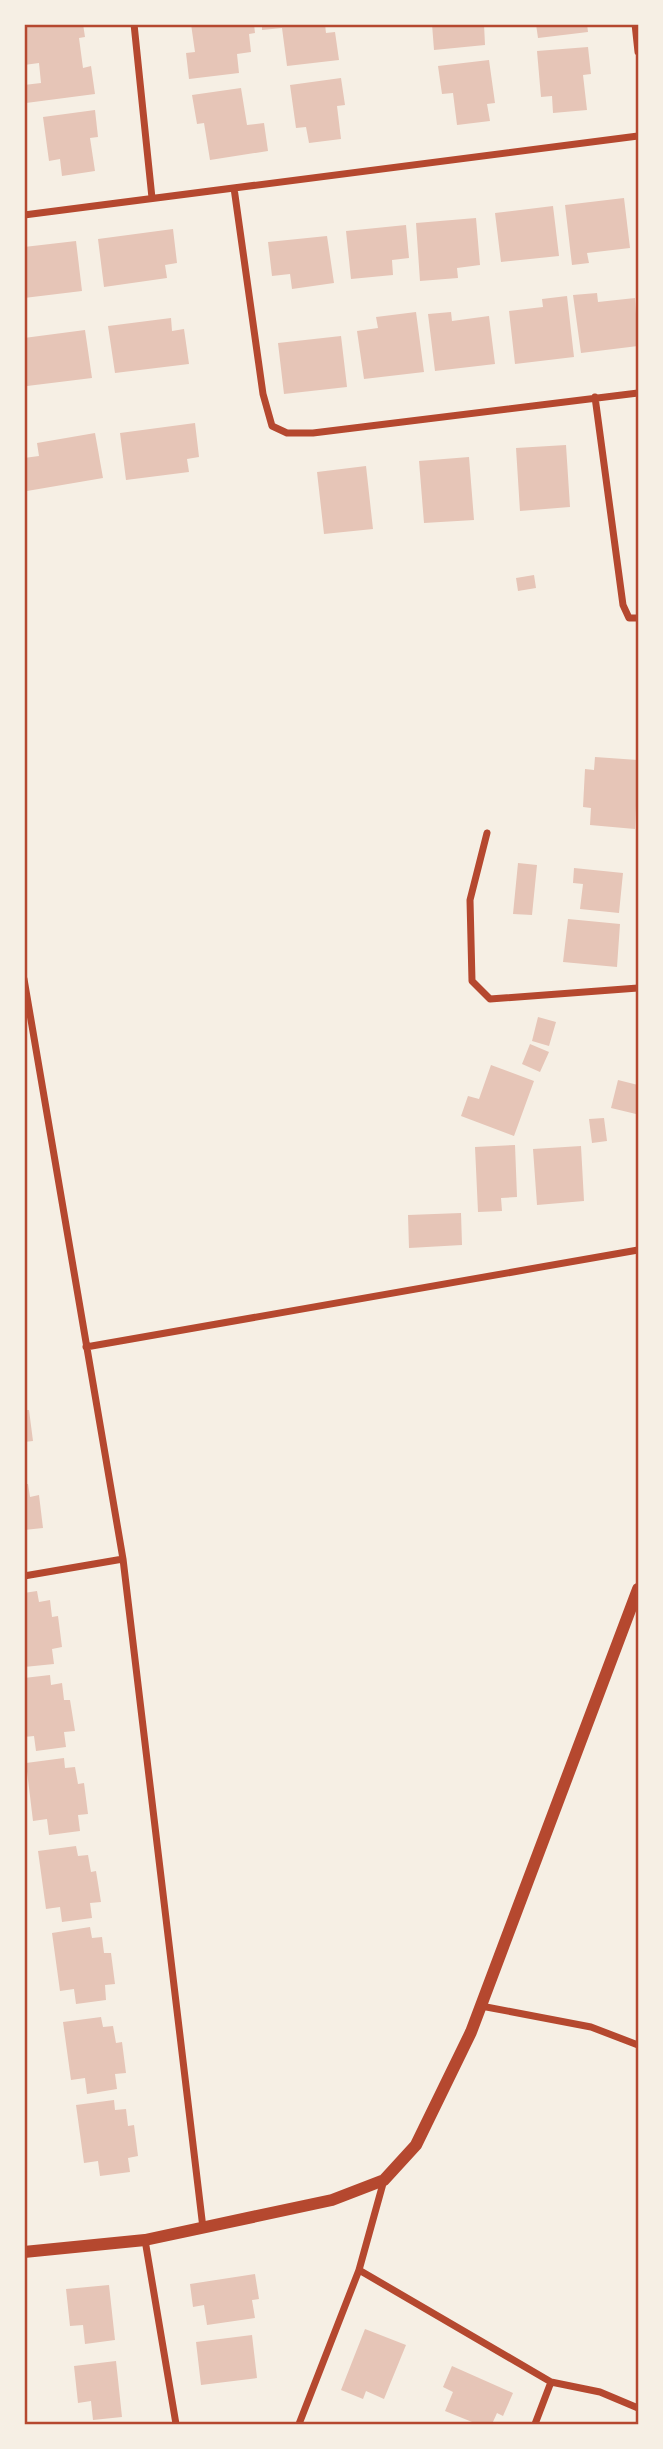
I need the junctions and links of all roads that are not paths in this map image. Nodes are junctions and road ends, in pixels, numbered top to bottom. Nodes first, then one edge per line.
1 (134, 24) edge
2 (635, 24) edge
3 (639, 52) edge
4 (639, 136) edge
5 (234, 188) junction
6 (152, 198) junction
7 (24, 215) edge
8 (639, 393) edge
9 (595, 397) junction
10 (639, 618) edge
11 (487, 833) dead end
12 (24, 979) edge
13 (639, 988) edge
14 (639, 1250) edge
15 (86, 1347) junction
16 (123, 1559) junction
17 (24, 1576) edge
18 (639, 1589) edge
19 (481, 2006) junction
20 (639, 2045) edge
21 (384, 2180) junction
22 (203, 2228) junction
23 (145, 2240) junction
24 (24, 2252) edge
25 (359, 2270) junction
26 (551, 2382) junction
27 (639, 2408) edge
28 (176, 2424) edge
29 (299, 2424) edge
30 (535, 2424) edge

1 - 6 street
2 - 3 street
4 - 5 street
5 - 6 street
5 - 9 street
6 - 7 street
8 - 9 street
9 - 10 street
11 - 13 street
12 - 15 street
14 - 15 street
15 - 16 street
16 - 17 street
16 - 22 street
18 - 19 street
19 - 20 street
19 - 21 street
21 - 22 street
21 - 25 street
22 - 23 street
23 - 24 street
23 - 28 street
25 - 26 street
25 - 29 street
26 - 27 street
26 - 30 street

